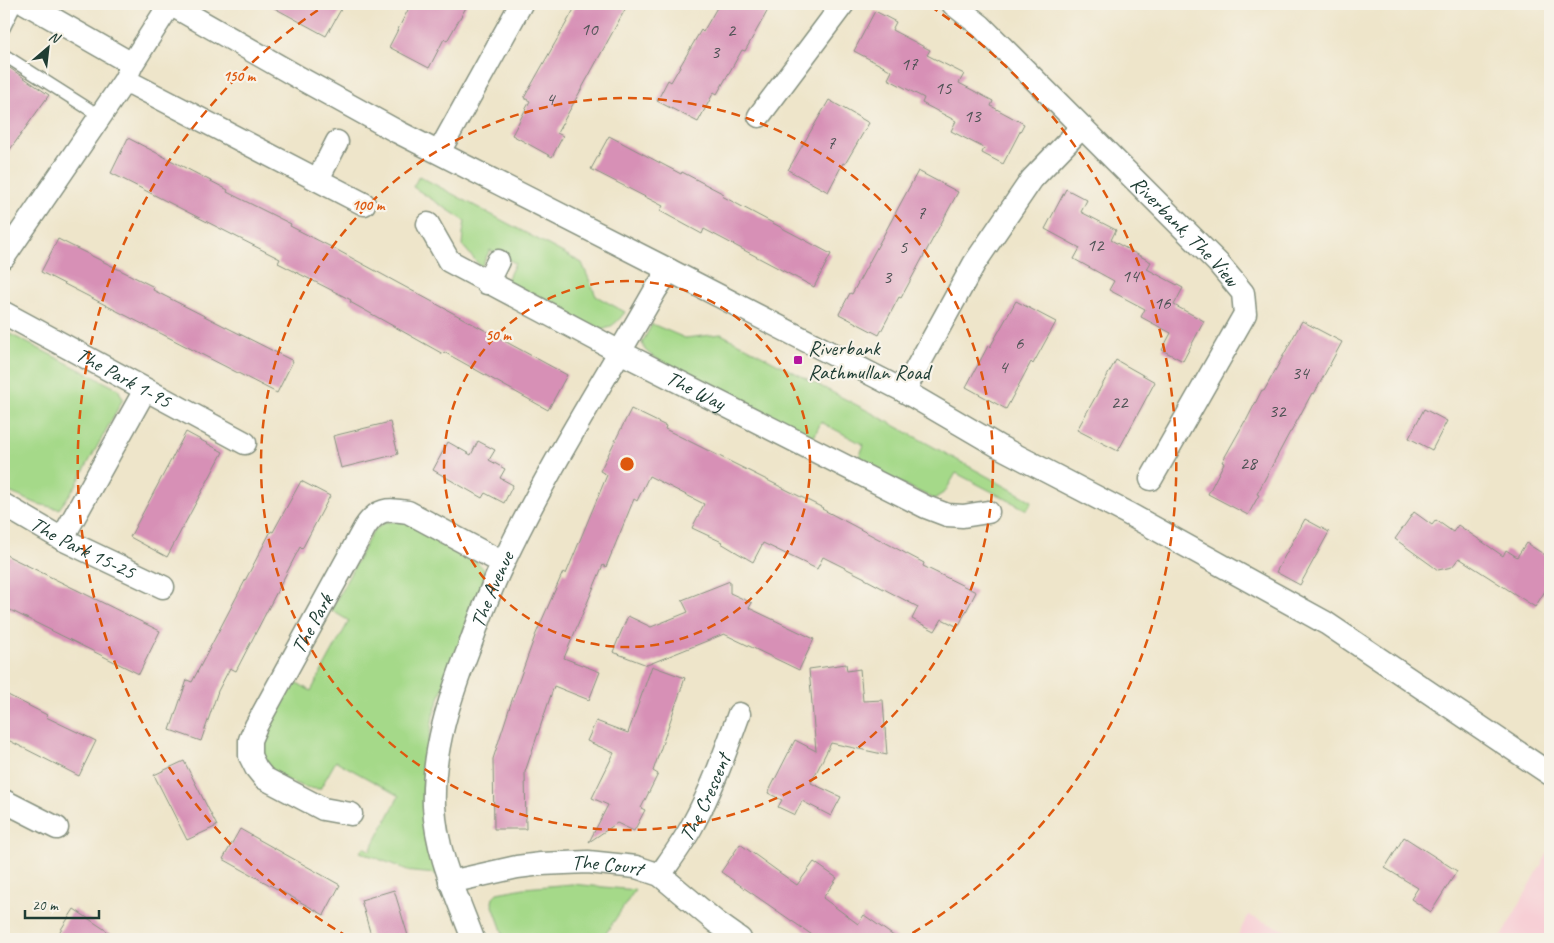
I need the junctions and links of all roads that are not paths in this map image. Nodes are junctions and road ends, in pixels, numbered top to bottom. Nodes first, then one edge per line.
1 (16, 4) edge
2 (27, 4) edge
3 (170, 4) edge
4 (521, 4) edge
5 (843, 4) edge
6 (953, 4) edge
7 (4, 28) edge
8 (4, 55) edge
9 (129, 72) junction
10 (100, 116) junction
11 (759, 116) dead end
12 (1082, 127) junction
13 (338, 142) dead end
14 (439, 152) junction
15 (318, 179) junction
16 (364, 204) dead end
17 (428, 224) dead end
18 (4, 256) edge
19 (498, 261) dead end
20 (670, 270) junction
21 (487, 282) junction
22 (4, 313) edge
23 (620, 352) junction
24 (145, 390) junction
25 (904, 392) junction
26 (245, 443) dead end
27 (1151, 479) dead end
28 (4, 505) edge
29 (988, 512) dead end
30 (62, 539) junction
31 (503, 562) junction
32 (163, 587) dead end
33 (739, 714) dead end
34 (1550, 774) edge
35 (4, 801) edge
36 (351, 814) dead end
37 (57, 828) dead end
38 (660, 875) junction
39 (450, 882) junction
40 (473, 939) edge
41 (740, 939) edge

1 - 7 lane
2 - 9 street
3 - 9 street
3 - 14 street
4 - 14 street
5 - 11 street
6 - 12 street, Riverbank, The View
8 - 10 lane
9 - 10 street
9 - 15 street
10 - 18 street
12 - 25 street
12 - 27 street, Riverbank, The View
13 - 15 street
14 - 20 street
15 - 16 street
17 - 21 street, The Way
19 - 21 street
20 - 23 street, The Avenue
20 - 25 street
21 - 23 street, The Way
22 - 24 street, The Park 1-95
23 - 29 street, The Way
23 - 31 street, The Avenue
24 - 26 street, The Park 1-95
24 - 30 street
25 - 34 street
28 - 30 street, The Park 15-25
30 - 32 street, The Park 15-25
31 - 36 street, The Park
31 - 39 street, The Avenue
33 - 38 street, The Crescent
35 - 37 street
38 - 39 street, The Court
38 - 41 street, The Court
39 - 40 street, The Avenue

